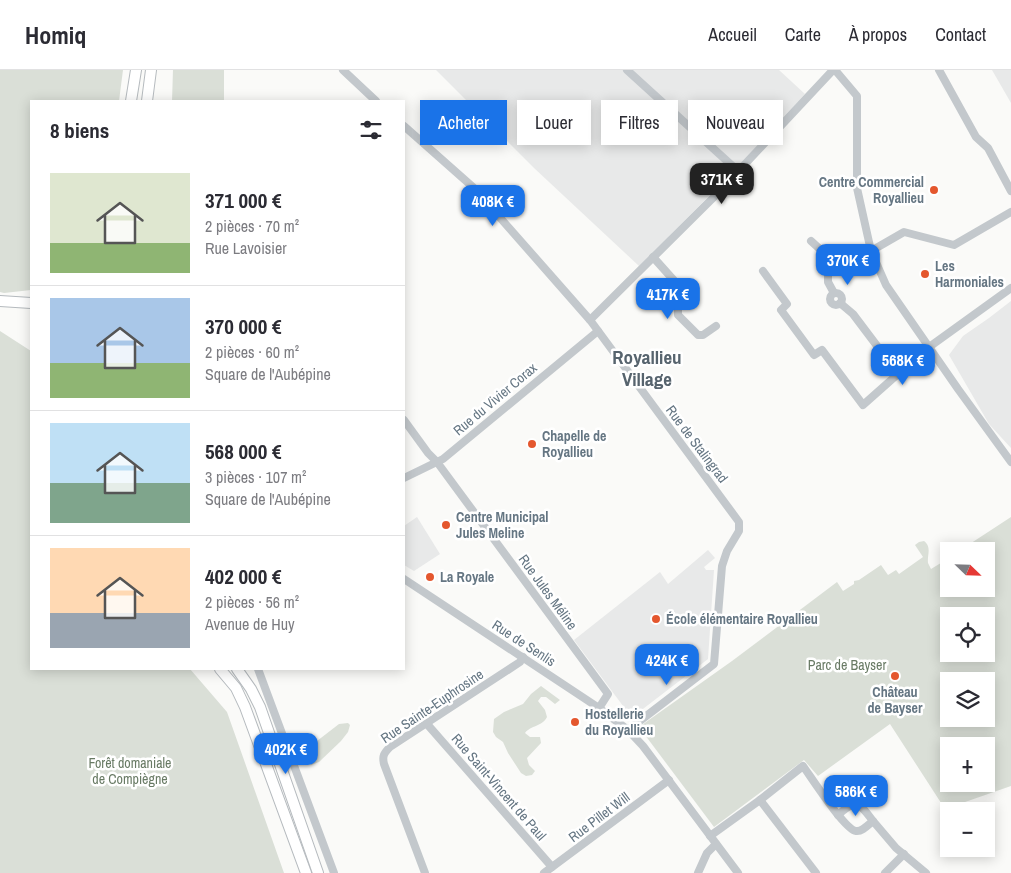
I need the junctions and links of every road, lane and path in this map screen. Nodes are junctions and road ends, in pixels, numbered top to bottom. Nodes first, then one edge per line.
1 (136, 70) edge
2 (150, 70) edge
3 (343, 70) edge
4 (627, 70) edge
5 (834, 70) edge
6 (939, 70) edge
7 (131, 100) edge
8 (147, 100) edge
9 (375, 100) edge
10 (405, 127) edge
11 (738, 171) junction
12 (1011, 190) edge
13 (1011, 212) edge
14 (811, 241) dead end
15 (871, 251) junction
16 (653, 257) junction
17 (763, 271) dead end
18 (1011, 288) edge
19 (0, 301) edge
20 (30, 303) edge
21 (590, 320) junction
22 (716, 326) dead end
23 (598, 331) junction
24 (929, 347) junction
25 (898, 375) junction
26 (405, 421) edge
27 (437, 462) junction
28 (1011, 462) edge
29 (405, 477) edge
30 (405, 580) edge
31 (523, 657) junction
32 (221, 670) edge
33 (238, 670) edge
34 (258, 670) edge
35 (599, 708) junction
36 (427, 724) junction
37 (628, 730) junction
38 (669, 780) junction
39 (760, 800) junction
40 (838, 815) junction
41 (873, 822) junction
42 (710, 836) junction
43 (716, 844) junction
44 (904, 854) junction
45 (552, 867) junction
46 (306, 873) edge
47 (318, 873) edge
48 (334, 873) edge
49 (425, 873) edge
50 (544, 873) edge
51 (698, 873) edge
52 (738, 873) edge
53 (816, 873) edge
54 (885, 873) edge
55 (926, 873) edge

1 - 7 main road
2 - 8 main road
3 - 9 street
4 - 11 street
5 - 11 street
5 - 15 street
6 - 12 street
10 - 21 street, Rue de Stalingrad
11 - 16 street
13 - 15 street
14 - 25 street
15 - 24 street
16 - 21 street
16 - 22 street
17 - 25 street
18 - 24 street
19 - 20 main road
21 - 23 street, Rue de Stalingrad
23 - 27 street, Rue du Vivier Corax
23 - 37 street, Rue de Stalingrad
24 - 25 street
24 - 28 street
26 - 27 street, Rue Jules Méline
27 - 29 street, Rue du Vivier Corax
27 - 35 street, Rue Jules Méline
30 - 31 street, Rue de Senlis
31 - 35 street, Rue de Senlis
31 - 36 street, Rue Sainte-Euphrosine
32 - 46 main road
33 - 47 main road
34 - 48 street
35 - 37 street, Rue de Senlis
36 - 45 street, Rue Saint-Vincent de Paul
36 - 49 street, Rue Sainte-Euphrosine
37 - 38 street, Rue de Senlis
38 - 42 street, Rue de Senlis
38 - 45 street, Rue Pillet Will
39 - 40 street
39 - 42 street
39 - 53 street
40 - 41 street
40 - 41 street
41 - 44 street
42 - 43 street, Rue de Senlis
43 - 51 street
43 - 52 street, Rue de Senlis
44 - 54 street
44 - 55 street
45 - 50 street, Rue Pillet Will

